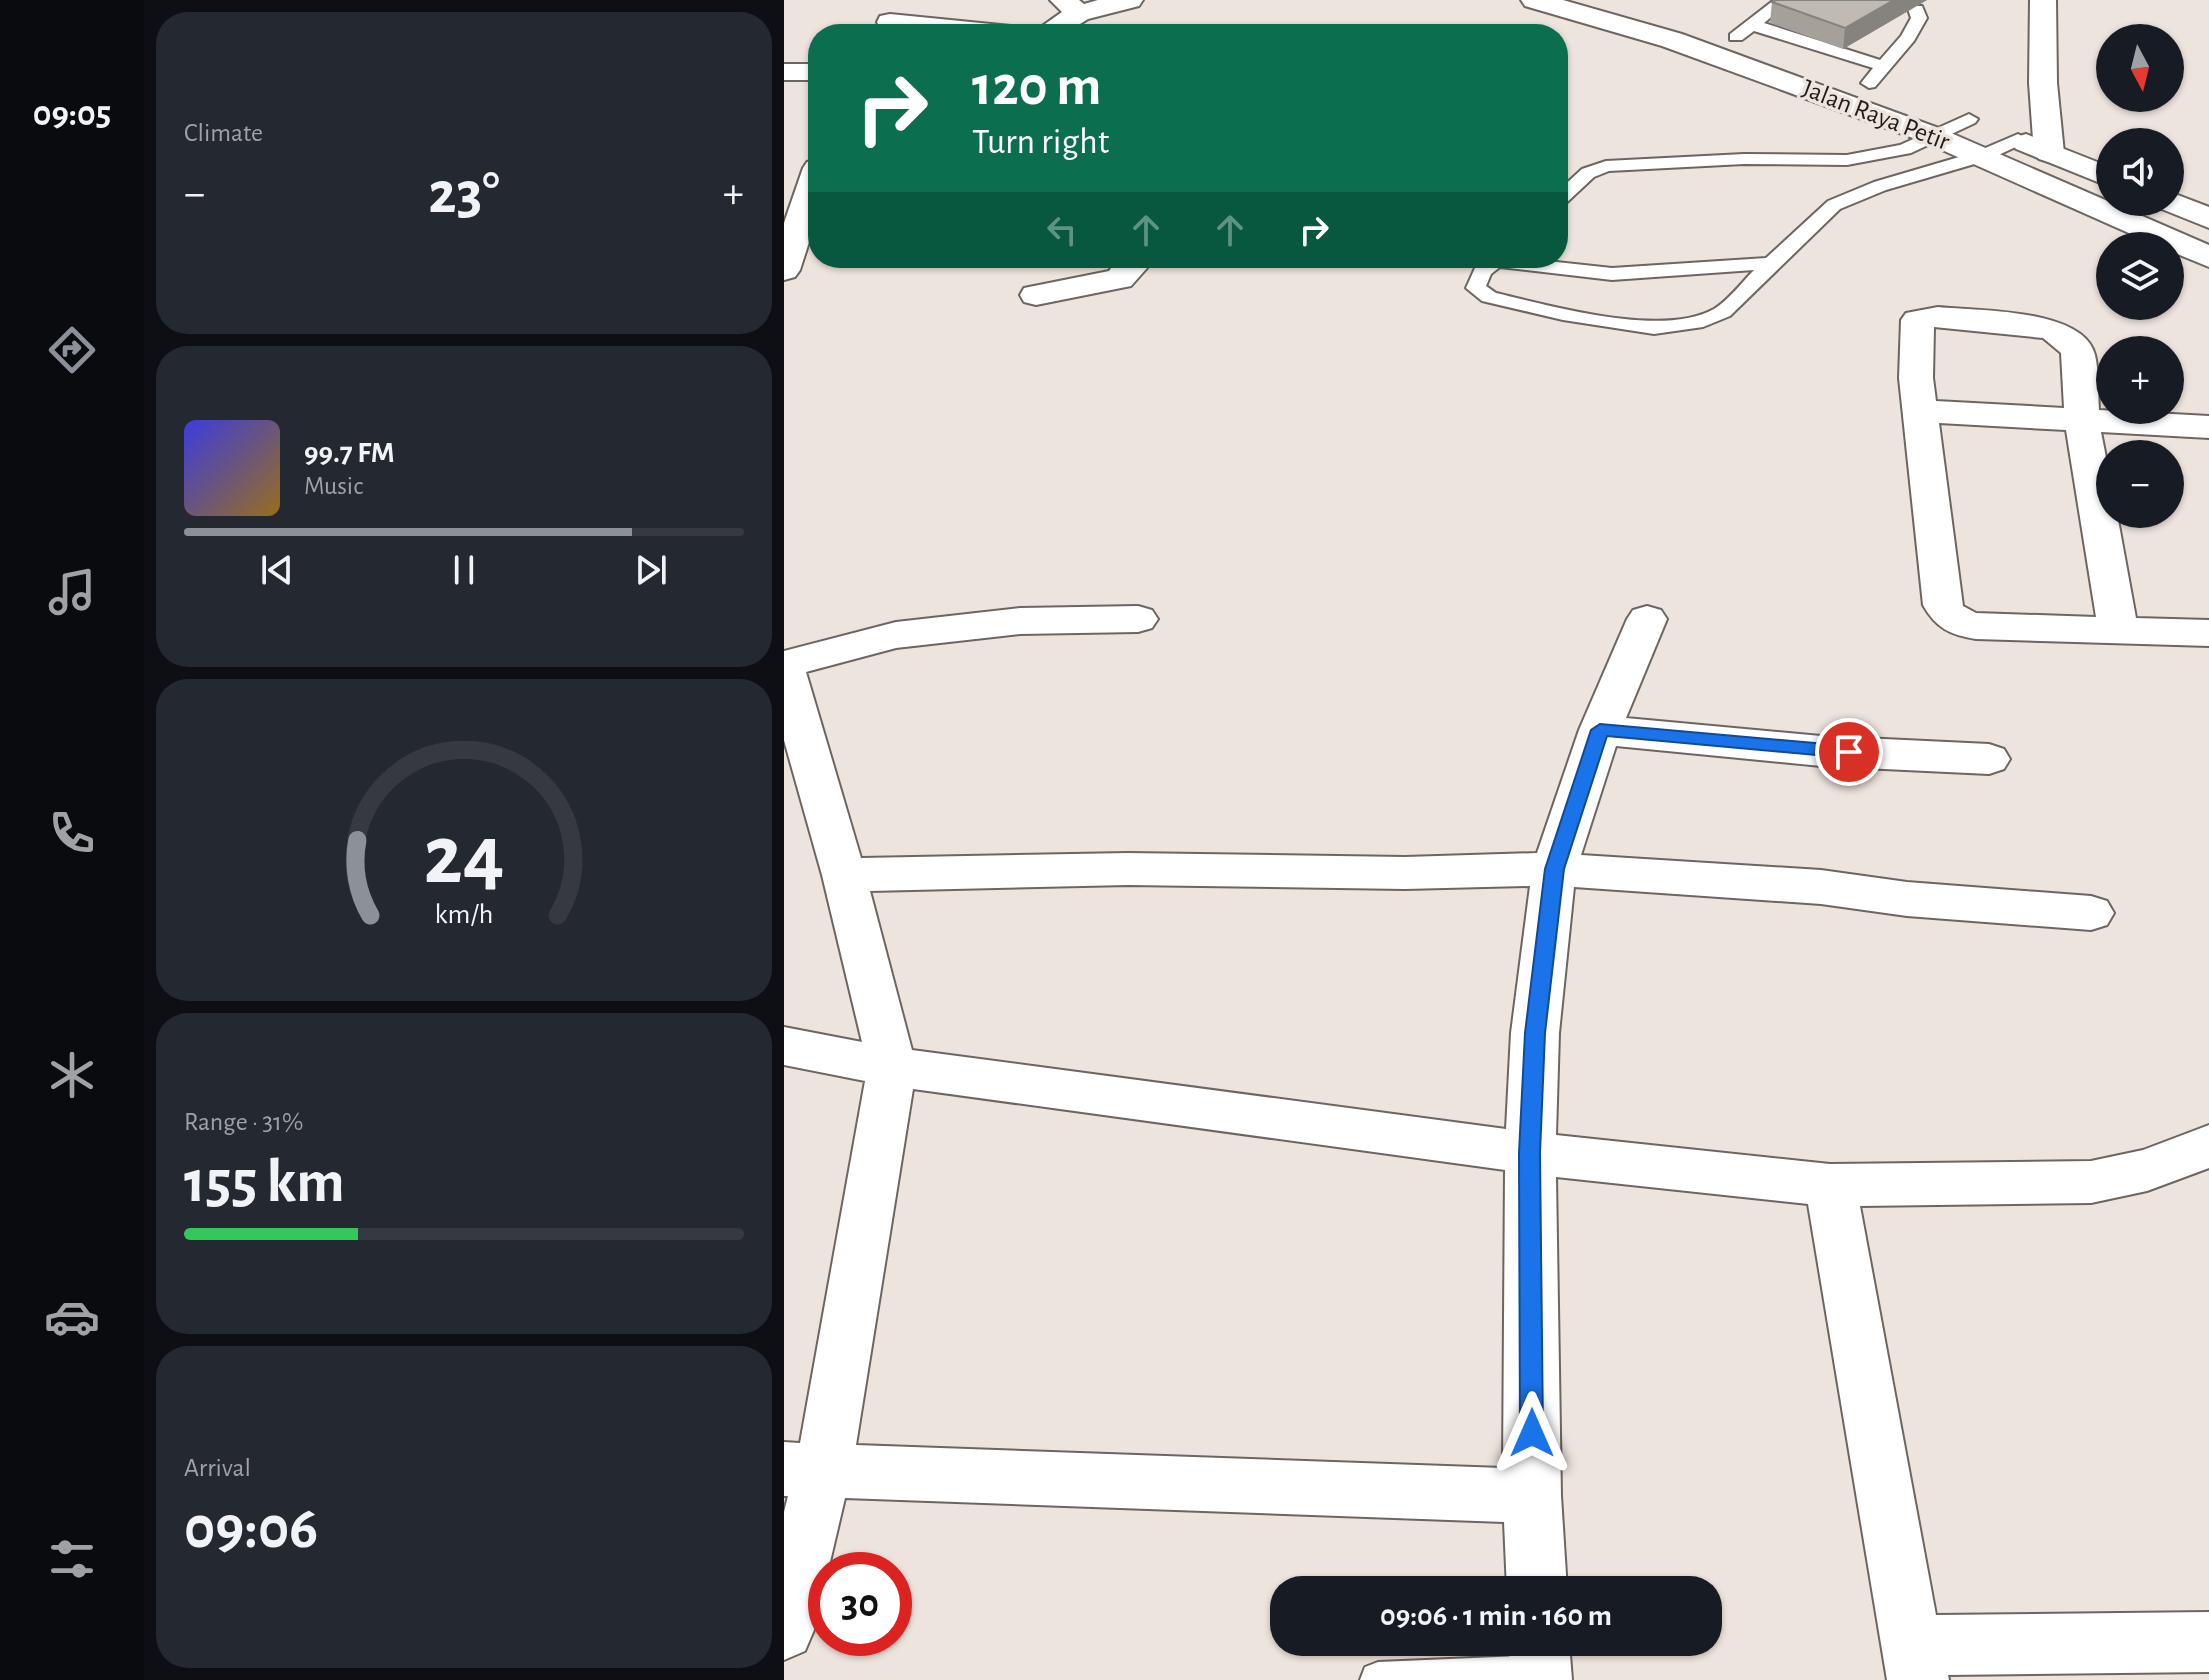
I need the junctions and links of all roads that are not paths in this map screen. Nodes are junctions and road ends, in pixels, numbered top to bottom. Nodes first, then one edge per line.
1 (1130, 0) edge
2 (1534, 0) edge
3 (1624, 0) edge
4 (1784, 0) edge
5 (2043, 0) edge
6 (1071, 7) edge
7 (1916, 9) dead end
8 (893, 19) edge
9 (932, 24) edge
10 (1055, 24) edge
11 (1744, 31) junction
12 (784, 72) edge
13 (808, 72) edge
14 (1876, 75) junction
15 (1897, 93) dead end
16 (1926, 104) dead end
17 (1969, 119) junction
18 (1934, 136) junction
19 (2018, 139) junction
20 (2049, 153) junction
21 (1982, 156) junction
22 (2096, 172) edge
23 (1568, 192) edge
24 (2184, 207) edge
25 (2209, 219) edge
26 (808, 232) edge
27 (2209, 257) edge
28 (1771, 263) junction
29 (1131, 268) edge
30 (1487, 268) edge
31 (1563, 268) edge
32 (784, 270) edge
33 (1036, 295) dead end
34 (1920, 411) junction
35 (2082, 422) junction
36 (2209, 427) edge
37 (1138, 619) dead end
38 (1647, 619) dead end
39 (2118, 630) junction
40 (2209, 633) edge
41 (784, 665) edge
42 (1600, 730) junction
43 (1989, 759) dead end
44 (1554, 869) junction
45 (844, 875) junction
46 (2091, 913) dead end
47 (784, 1046) edge
48 (892, 1067) junction
49 (2209, 1146) edge
50 (1530, 1153) junction
51 (1830, 1185) junction
52 (804, 1470) edge
53 (1532, 1496) junction
54 (1536, 1576) edge
55 (784, 1630) edge
56 (2209, 1642) edge
57 (1915, 1662) edge
58 (1540, 1665) edge
59 (1378, 1680) edge

1 - 6 street
2 - 18 street, Jalan Raya Petir
3 - 11 street, Jalan Raya Petir
4 - 11 lane
5 - 20 street
6 - 10 street
7 - 14 lane
8 - 9 street
11 - 14 street, Jalan Raya Petir
12 - 13 street
14 - 15 street, Jalan Raya Petir
16 - 17 street, Jalan Raya Petir
17 - 18 lane
17 - 19 street, Jalan Raya Petir
18 - 21 street, Jalan Raya Petir
18 - 23 lane
19 - 20 street, Jalan Raya Petir
19 - 21 lane
20 - 22 street, Jalan Raya Petir
21 - 27 street, Jalan Raya Petir
21 - 28 lane
24 - 25 street
26 - 32 street
28 - 30 lane
28 - 31 lane
29 - 33 street
34 - 35 street
34 - 35 street
34 - 39 street
35 - 36 street
35 - 39 street
37 - 41 street
38 - 42 street
39 - 40 street
41 - 45 street
42 - 43 street
42 - 44 street
44 - 45 street
44 - 46 street
44 - 50 street
45 - 48 street
47 - 48 street
48 - 50 street
48 - 52 street
49 - 51 street
50 - 51 street
50 - 53 street
51 - 57 street
52 - 53 street
52 - 55 street
53 - 54 street
56 - 57 street
58 - 59 lane

